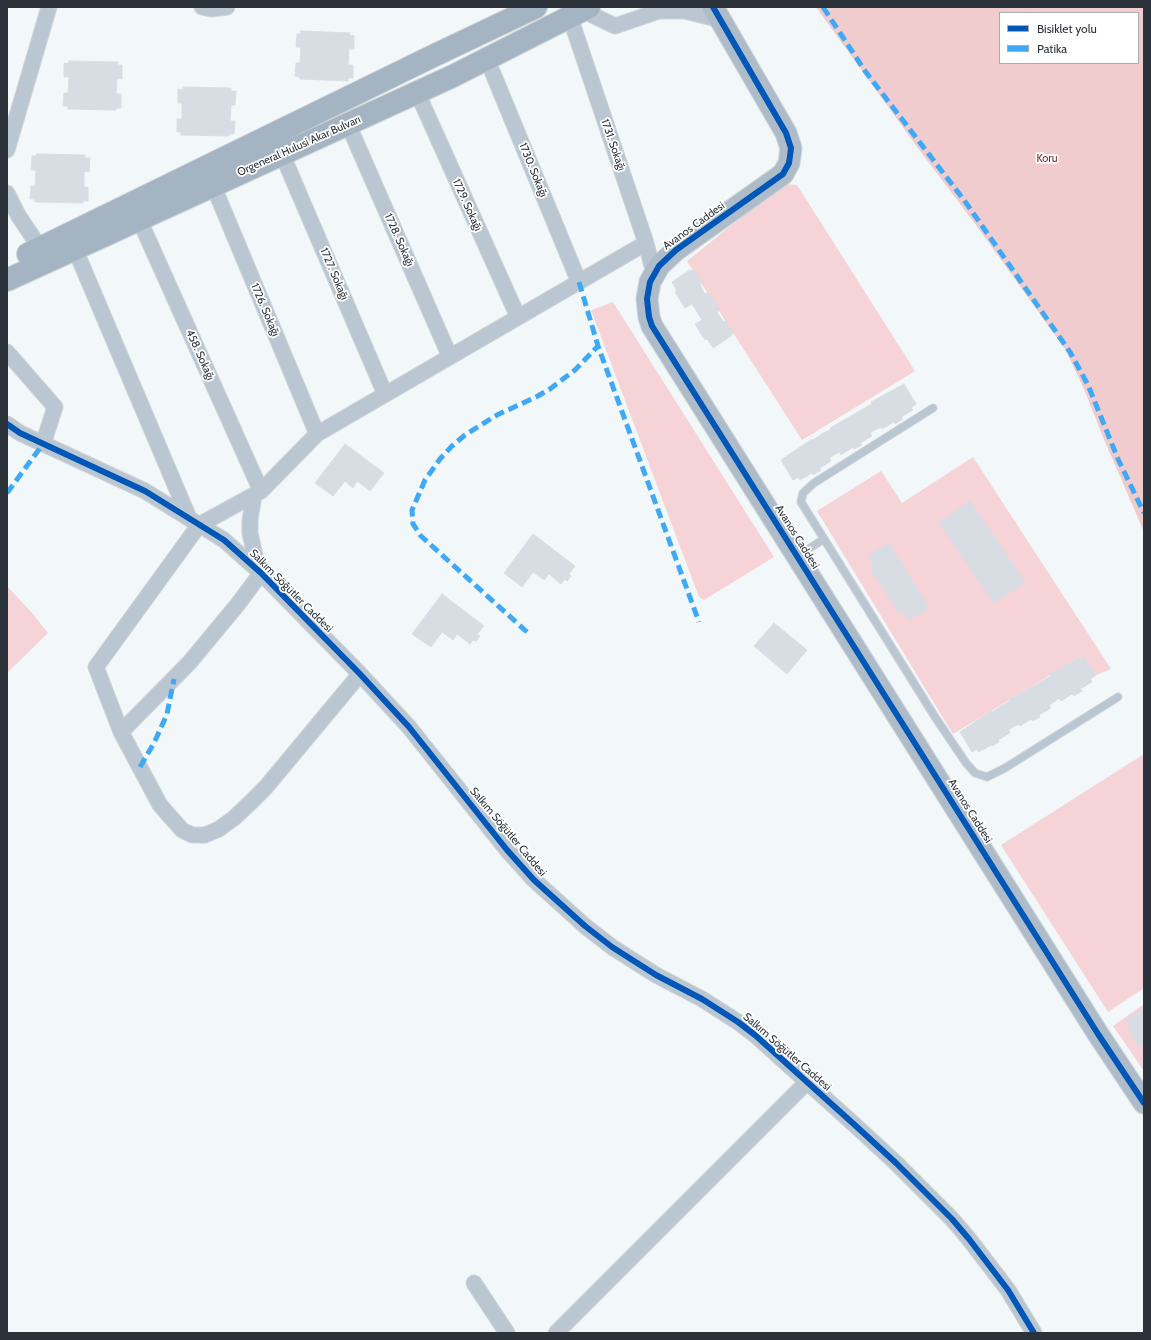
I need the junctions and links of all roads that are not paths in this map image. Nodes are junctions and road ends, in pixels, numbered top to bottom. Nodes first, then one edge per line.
1 (48, 7) edge
2 (202, 7) edge
3 (227, 7) edge
4 (536, 7) edge
5 (580, 10) edge
6 (717, 14) edge
7 (488, 59) junction
8 (417, 92) junction
9 (348, 124) junction
10 (7, 150) edge
11 (282, 154) junction
12 (213, 185) junction
13 (7, 193) edge
14 (139, 219) junction
15 (646, 243) junction
16 (40, 248) junction
17 (75, 249) junction
18 (7, 264) edge
19 (654, 274) junction
20 (7, 280) edge
21 (579, 282) junction
22 (518, 317) junction
23 (7, 352) edge
24 (450, 357) junction
25 (385, 394) junction
26 (932, 408) dead end
27 (7, 424) edge
28 (13, 432) edge
29 (317, 434) junction
30 (43, 444) junction
31 (258, 493) junction
32 (194, 521) junction
33 (824, 539) junction
34 (797, 556) junction
35 (261, 573) junction
36 (360, 674) junction
37 (1118, 697) dead end
38 (121, 732) junction
39 (807, 1082) junction
40 (1144, 1102) edge
41 (474, 1283) dead end
42 (507, 1333) edge
43 (556, 1333) edge
44 (1034, 1333) edge

1 - 10 street
2 - 3 street
4 - 16 main road, Orgeneral Hulusi Akar Bulvarı
5 - 6 street
5 - 7 main road, Orgeneral Hulusi Akar Bulvarı
5 - 15 street, 1731. Sokağı
6 - 19 street, Avanos Caddesi
7 - 8 main road, Orgeneral Hulusi Akar Bulvarı
7 - 21 street, 1730. Sokağı
8 - 9 main road, Orgeneral Hulusi Akar Bulvarı
8 - 22 street, 1729. Sokağı
9 - 11 main road, Orgeneral Hulusi Akar Bulvarı
9 - 24 street, 1728. Sokağı
11 - 12 main road, Orgeneral Hulusi Akar Bulvarı
11 - 25 street, 1727. Sokağı
12 - 14 main road, Orgeneral Hulusi Akar Bulvarı
12 - 29 street, 1726. Sokağı
13 - 16 street
14 - 17 main road, Orgeneral Hulusi Akar Bulvarı
14 - 31 street, 458. Sokağı
15 - 19 street, 1731. Sokağı
15 - 21 street
16 - 18 main road, Orgeneral Hulusi Akar Bulvarı
17 - 20 main road, Orgeneral Hulusi Akar Bulvarı
17 - 32 street
19 - 34 street, Avanos Caddesi
21 - 22 street
22 - 24 street
23 - 30 street
24 - 25 street
25 - 29 street
26 - 33 lane
27 - 28 street, Salkım Söğütler Caddesi
28 - 30 street, Salkım Söğütler Caddesi
29 - 31 street
30 - 32 street, Salkım Söğütler Caddesi
31 - 32 street
31 - 35 street
32 - 35 street, Salkım Söğütler Caddesi
32 - 38 street
33 - 34 lane
33 - 37 lane
34 - 40 street, Avanos Caddesi
35 - 36 street, Salkım Söğütler Caddesi
35 - 38 street
36 - 38 street
36 - 39 street, Salkım Söğütler Caddesi
39 - 43 street
39 - 44 street, Salkım Söğütler Caddesi
41 - 42 street

